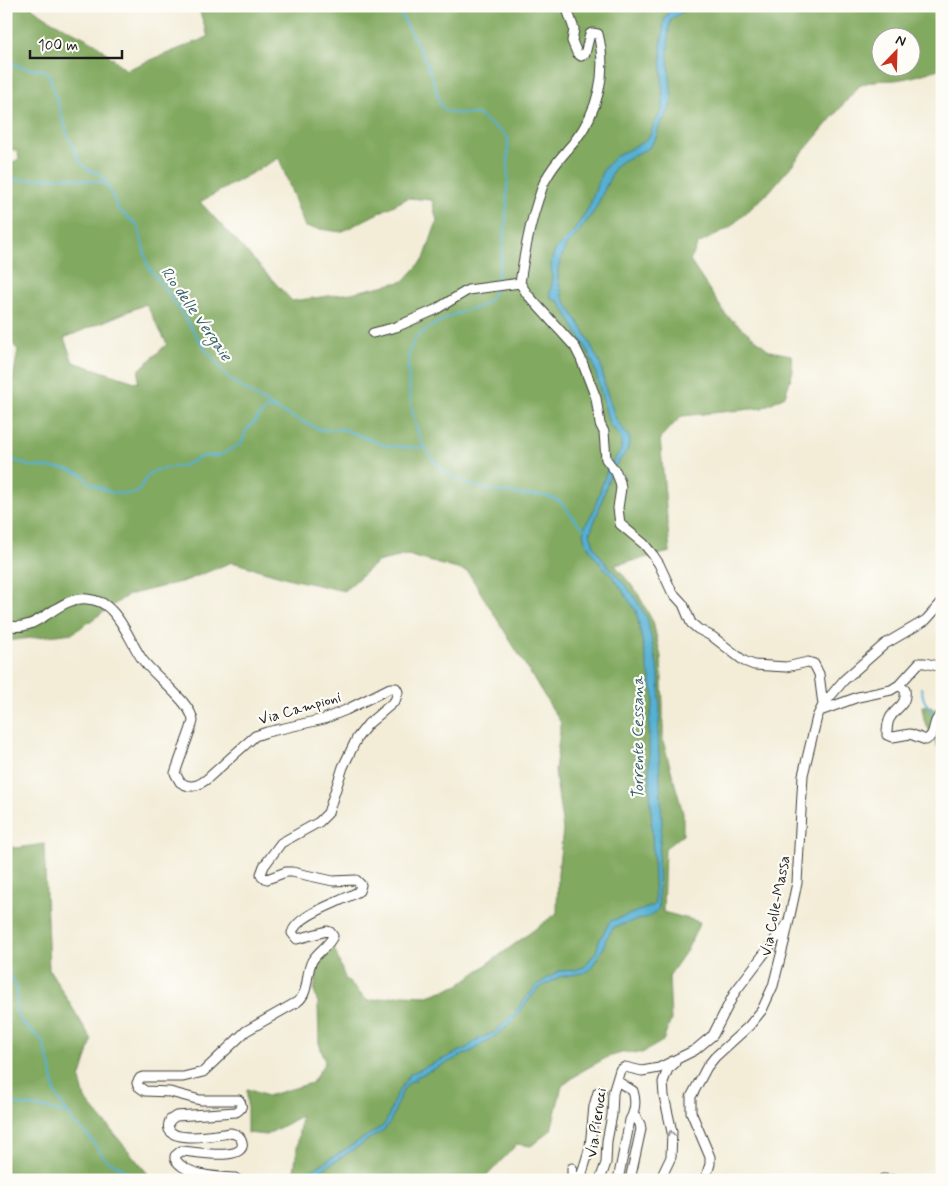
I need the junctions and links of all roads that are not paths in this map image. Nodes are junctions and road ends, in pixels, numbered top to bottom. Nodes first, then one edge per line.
1 (566, 6) edge
2 (520, 283) junction
3 (373, 333) dead end
4 (942, 602) edge
5 (6, 625) edge
6 (942, 667) edge
7 (899, 685) junction
8 (822, 708) junction
9 (942, 714) edge
10 (788, 922) junction
11 (681, 1057) junction
12 (617, 1081) junction
13 (609, 1091) junction
14 (634, 1114) junction
15 (606, 1163) junction
16 (572, 1168) dead end
17 (620, 1169) junction
18 (580, 1179) edge
19 (883, 1179) edge
20 (238, 1180) edge
21 (600, 1180) edge
22 (618, 1180) edge
23 (630, 1180) edge
24 (660, 1180) edge
25 (705, 1180) edge
26 (895, 1180) edge

1 - 2 street
2 - 3 street
2 - 8 street
4 - 8 street, Via Colle-Massa
5 - 20 street, Via Campioni
6 - 7 street
7 - 8 street
7 - 9 street
8 - 10 street, Via Colle-Massa
10 - 11 street
10 - 25 street, Via Colle-Massa
11 - 12 street, Via Pierucci
24 -> 11 street
12 - 13 street, Via Pierucci
12 - 14 street
13 - 15 street, Via Pierucci
13 - 18 street
14 - 17 street
14 - 23 street
15 - 17 street
15 - 21 street, Via Pierucci
16 - 18 street
17 - 22 street
19 - 26 street

